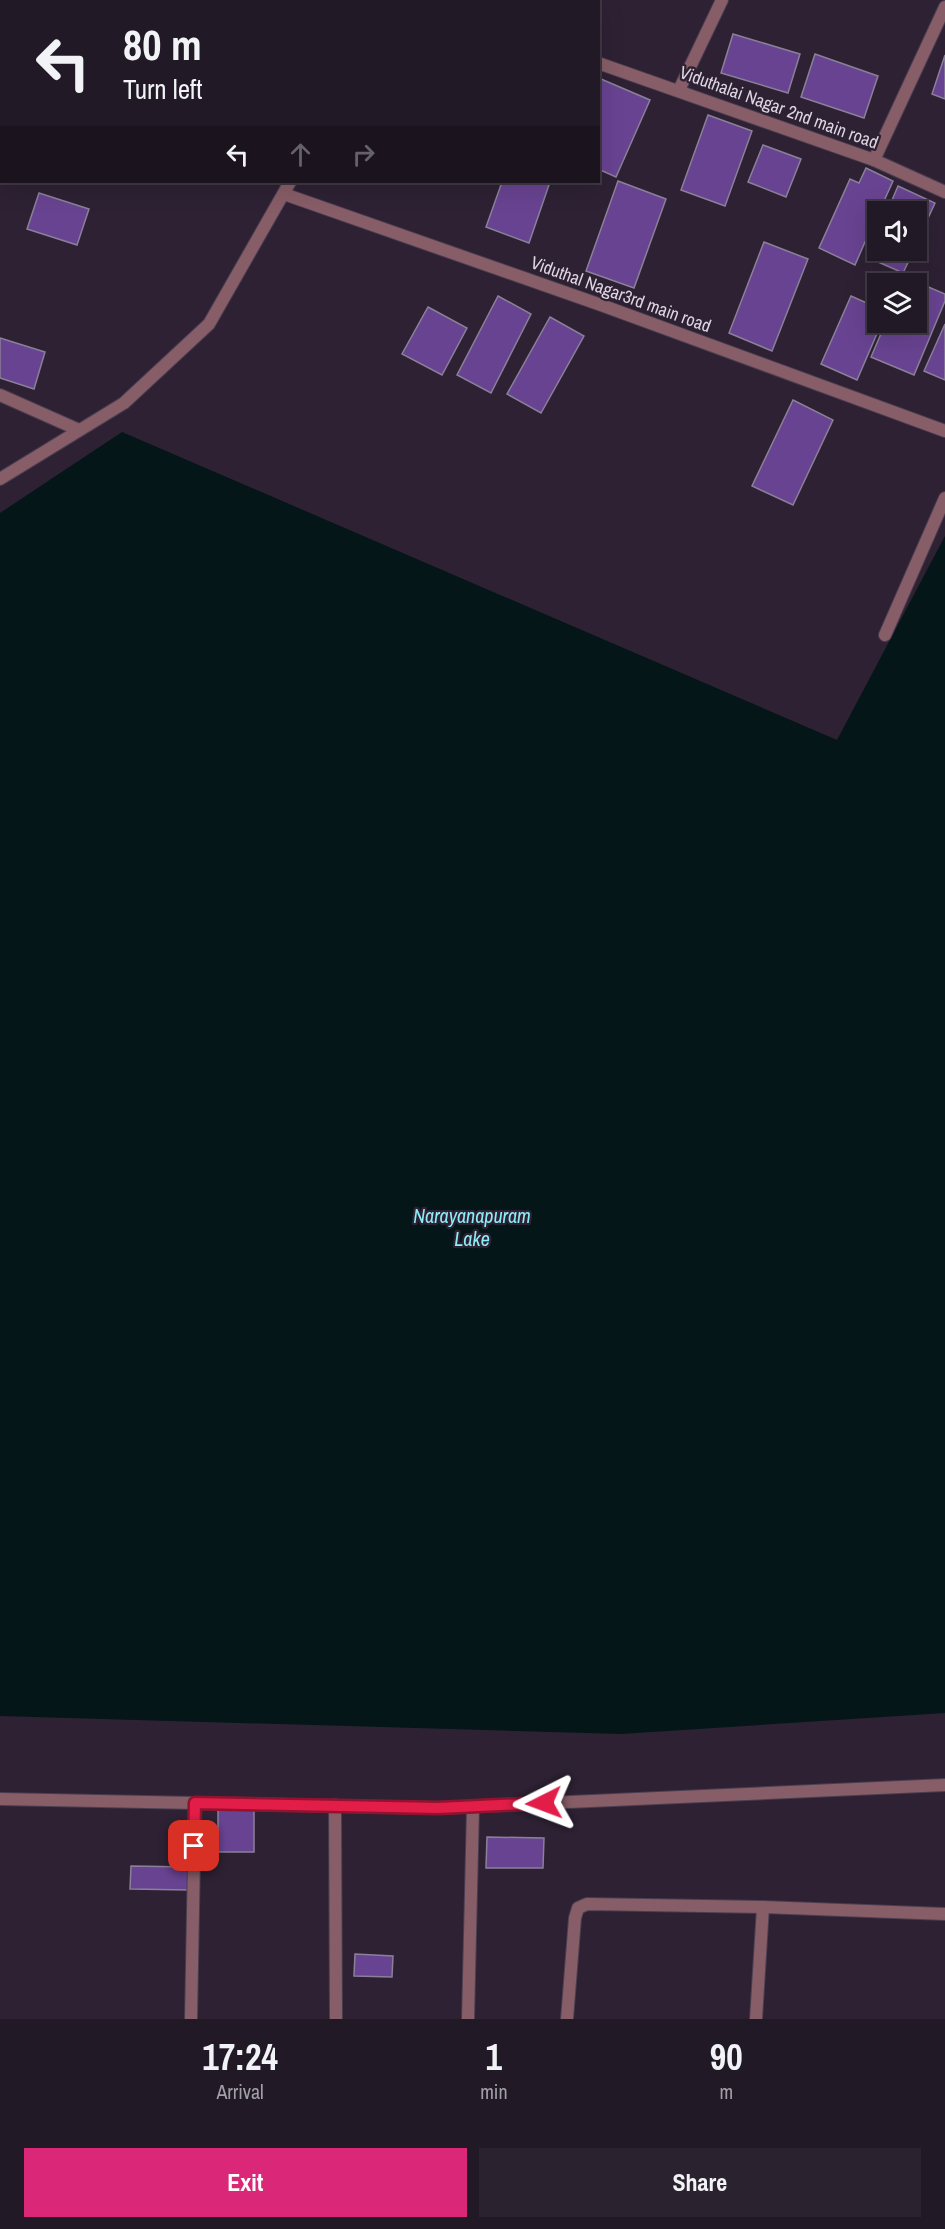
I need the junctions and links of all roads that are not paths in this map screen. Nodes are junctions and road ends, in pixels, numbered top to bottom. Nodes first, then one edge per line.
1 (722, 0) edge
2 (945, 7) edge
3 (600, 64) edge
4 (679, 90) junction
5 (874, 160) junction
6 (290, 183) edge
7 (945, 192) edge
8 (284, 194) junction
9 (0, 395) edge
10 (79, 430) junction
11 (945, 431) edge
12 (0, 479) edge
13 (945, 498) edge
14 (885, 635) dead end
15 (945, 1785) edge
16 (0, 1799) edge
17 (195, 1803) junction
18 (335, 1805) junction
19 (474, 1807) junction
20 (763, 1907) junction
21 (945, 1914) edge
22 (191, 2019) edge
23 (336, 2019) edge
24 (468, 2019) edge
25 (567, 2019) edge
26 (756, 2019) edge

1 - 4 street
2 - 5 street
3 - 4 street, Viduthalai Nagar 2nd main road
4 - 5 street, Viduthalai Nagar 2nd main road
5 - 7 street, Viduthalai Nagar 2nd main road
6 - 8 street
8 - 10 street
8 - 11 street, Viduthal Nagar3rd main road
9 - 10 street
10 - 12 street
13 - 14 street
15 - 19 street
16 - 17 street
17 - 18 street
17 - 22 street
18 - 19 street
18 - 23 street
19 - 24 street
20 - 21 street
20 - 25 street
20 - 26 street

